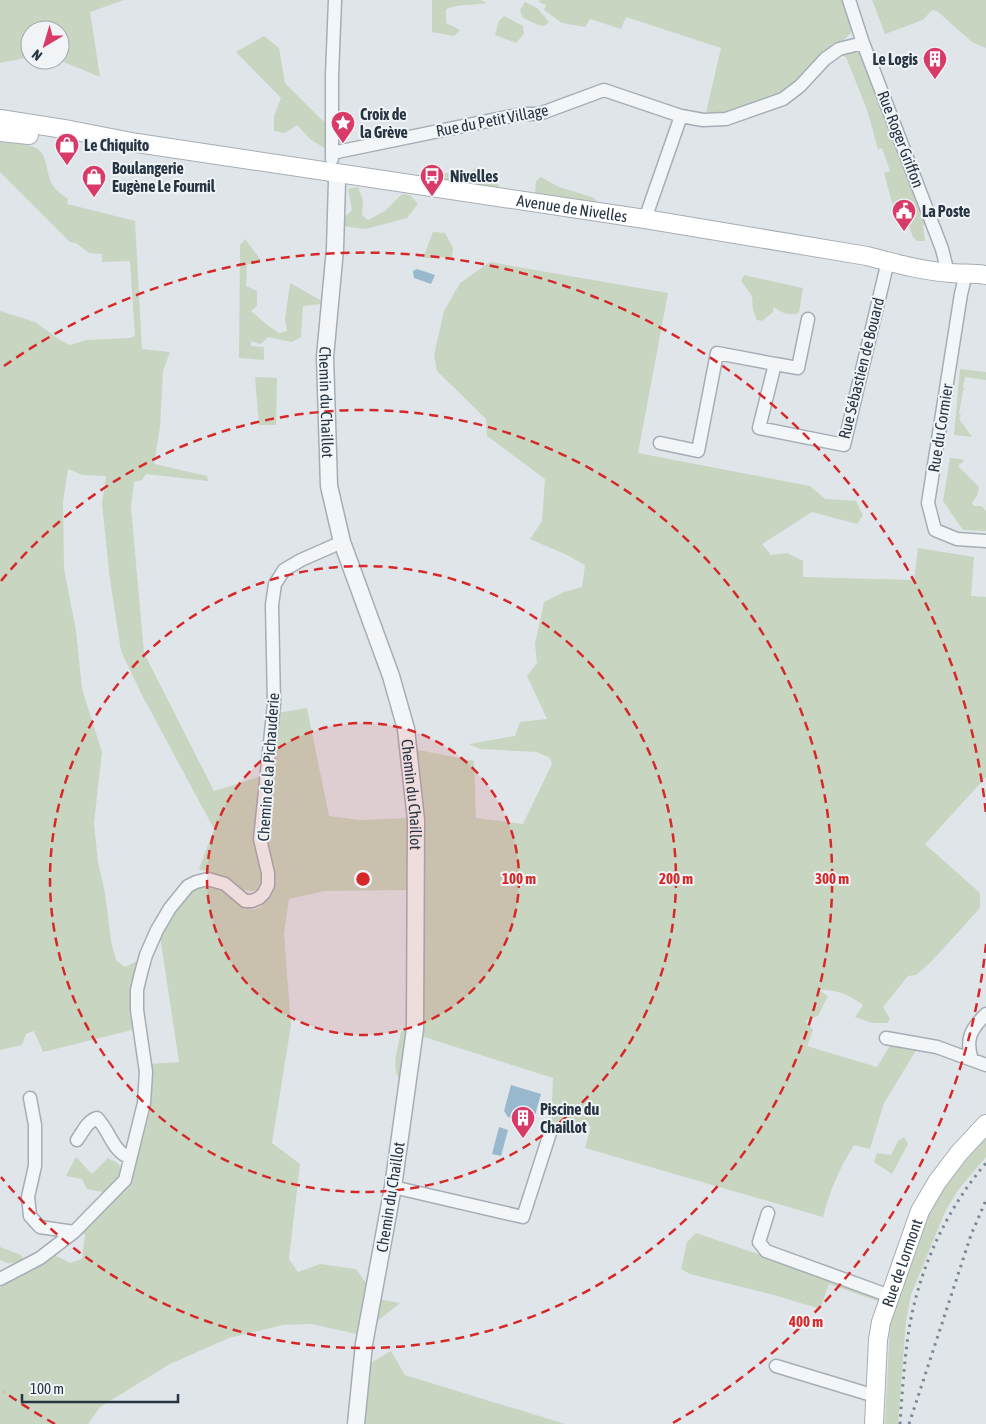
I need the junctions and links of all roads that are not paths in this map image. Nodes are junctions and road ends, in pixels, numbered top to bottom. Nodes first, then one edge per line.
1 (334, 0) edge
2 (850, 0) edge
3 (863, 43) junction
4 (681, 116) junction
5 (0, 119) edge
6 (0, 132) edge
7 (137, 143) junction
8 (332, 153) junction
9 (334, 174) junction
10 (645, 219) junction
11 (888, 260) junction
12 (946, 265) junction
13 (966, 273) junction
14 (986, 275) edge
15 (808, 319) dead end
16 (775, 364) junction
17 (660, 444) dead end
18 (986, 541) edge
19 (342, 542) junction
20 (982, 1010) edge
21 (886, 1038) dead end
22 (972, 1060) junction
23 (986, 1066) edge
24 (30, 1098) dead end
25 (986, 1124) edge
26 (550, 1133) dead end
27 (77, 1140) dead end
28 (130, 1158) junction
29 (392, 1187) junction
30 (768, 1213) dead end
31 (74, 1232) junction
32 (0, 1279) edge
33 (890, 1296) junction
34 (776, 1366) dead end
35 (875, 1396) junction
36 (356, 1424) edge
37 (874, 1424) edge

1 - 8 street
2 - 3 street, Rue Roger Griffon
3 - 4 street, Rue du Petit Village
3 - 12 street, Rue Roger Griffon
4 - 8 street, Rue du Petit Village
4 - 10 street
5 - 7 main road, Avenue de Nivelles
6 - 7 main road, Avenue de Nivelles
7 - 9 main road, Avenue de Nivelles
8 - 9 street
9 - 10 main road, Avenue de Nivelles
9 - 19 street, Chemin du Chaillot
10 - 11 main road, Avenue de Nivelles
11 - 12 main road, Avenue de Nivelles
11 - 13 main road, Avenue de Nivelles
11 - 16 street, Rue Sébastien de Bouard
12 - 13 main road, Avenue de Nivelles
13 - 14 main road
13 - 18 street, Rue du Cormier
15 - 16 street
16 - 17 street
19 - 28 street, Chemin de la Pichauderie
19 - 29 street, Chemin du Chaillot
20 - 22 street
21 - 22 street
22 - 23 street
24 - 31 street
25 - 33 main road, Rue de Lormont
26 - 29 street
27 - 28 street
28 - 31 street
29 - 36 street, Chemin du Chaillot
30 - 33 street
31 - 32 street
33 - 35 main road, Rue de Lormont
34 - 35 street
35 - 37 main road, Rue de Lormont

